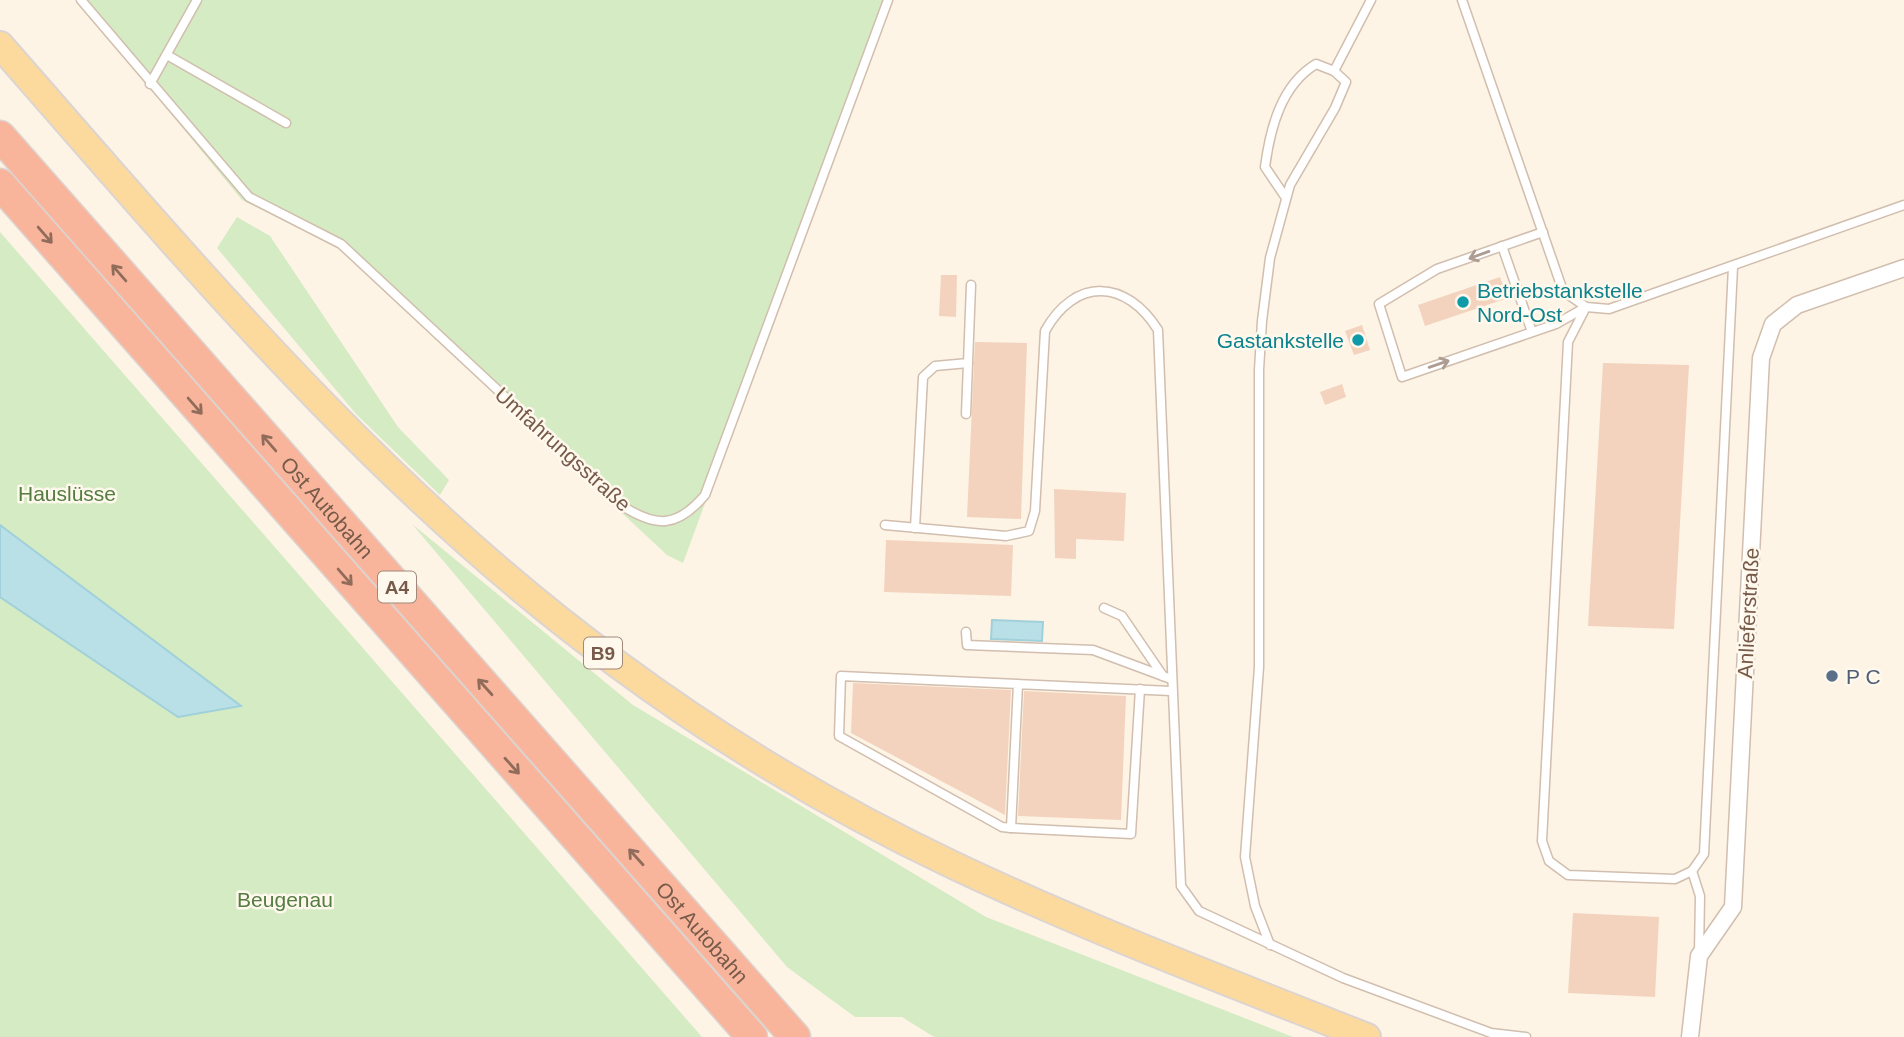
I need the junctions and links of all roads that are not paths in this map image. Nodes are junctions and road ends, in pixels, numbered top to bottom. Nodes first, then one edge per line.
1 (81, 0) edge
2 (197, 0) edge
3 (888, 0) edge
4 (1371, 0) edge
5 (1462, 0) edge
6 (0, 45) edge
7 (167, 55) junction
8 (1334, 71) junction
9 (150, 84) junction
10 (286, 123) dead end
11 (0, 136) edge
12 (0, 184) edge
13 (1286, 198) junction
14 (1904, 205) edge
15 (1543, 232) junction
16 (1502, 246) junction
17 (1733, 267) junction
18 (1904, 268) edge
19 (971, 285) dead end
20 (1586, 307) junction
21 (1532, 332) junction
22 (968, 363) junction
23 (966, 414) dead end
24 (885, 525) dead end
25 (915, 528) junction
26 (1104, 608) dead end
27 (966, 632) dead end
28 (1167, 677) junction
29 (1018, 684) junction
30 (1140, 689) junction
31 (1171, 691) junction
32 (1011, 828) junction
33 (1692, 872) junction
34 (1270, 945) junction
35 (1699, 956) junction
36 (752, 1037) edge
37 (794, 1037) edge
38 (1367, 1037) edge
39 (1526, 1037) edge
40 (1690, 1037) edge

1 - 9 lane, Umfahrungsstraße
2 - 7 lane
3 - 9 lane, Umfahrungsstraße
4 - 8 lane
5 - 15 lane
6 - 38 main road, B9
7 - 9 lane
7 - 10 lane
8 - 13 lane
8 - 13 lane
37 -> 11 highway, Ost Autobahn / A4
12 -> 36 highway, Ost Autobahn / A4
13 - 34 lane
14 - 17 lane
15 - 16 lane
15 - 20 lane
16 - 21 lane
16 -> 21 lane
17 - 20 lane
17 - 33 lane
18 - 35 street, Anlieferstraße
19 - 22 lane
20 - 21 lane
20 - 33 lane
22 - 23 lane
22 - 25 lane
24 - 25 lane
25 - 28 lane
26 - 28 lane
27 - 28 lane
28 - 31 lane
29 - 30 lane
29 - 32 lane
29 - 32 lane
30 - 31 lane
30 - 32 lane
31 - 34 lane
33 - 35 lane
34 - 39 lane
35 - 40 street, Anlieferstraße

